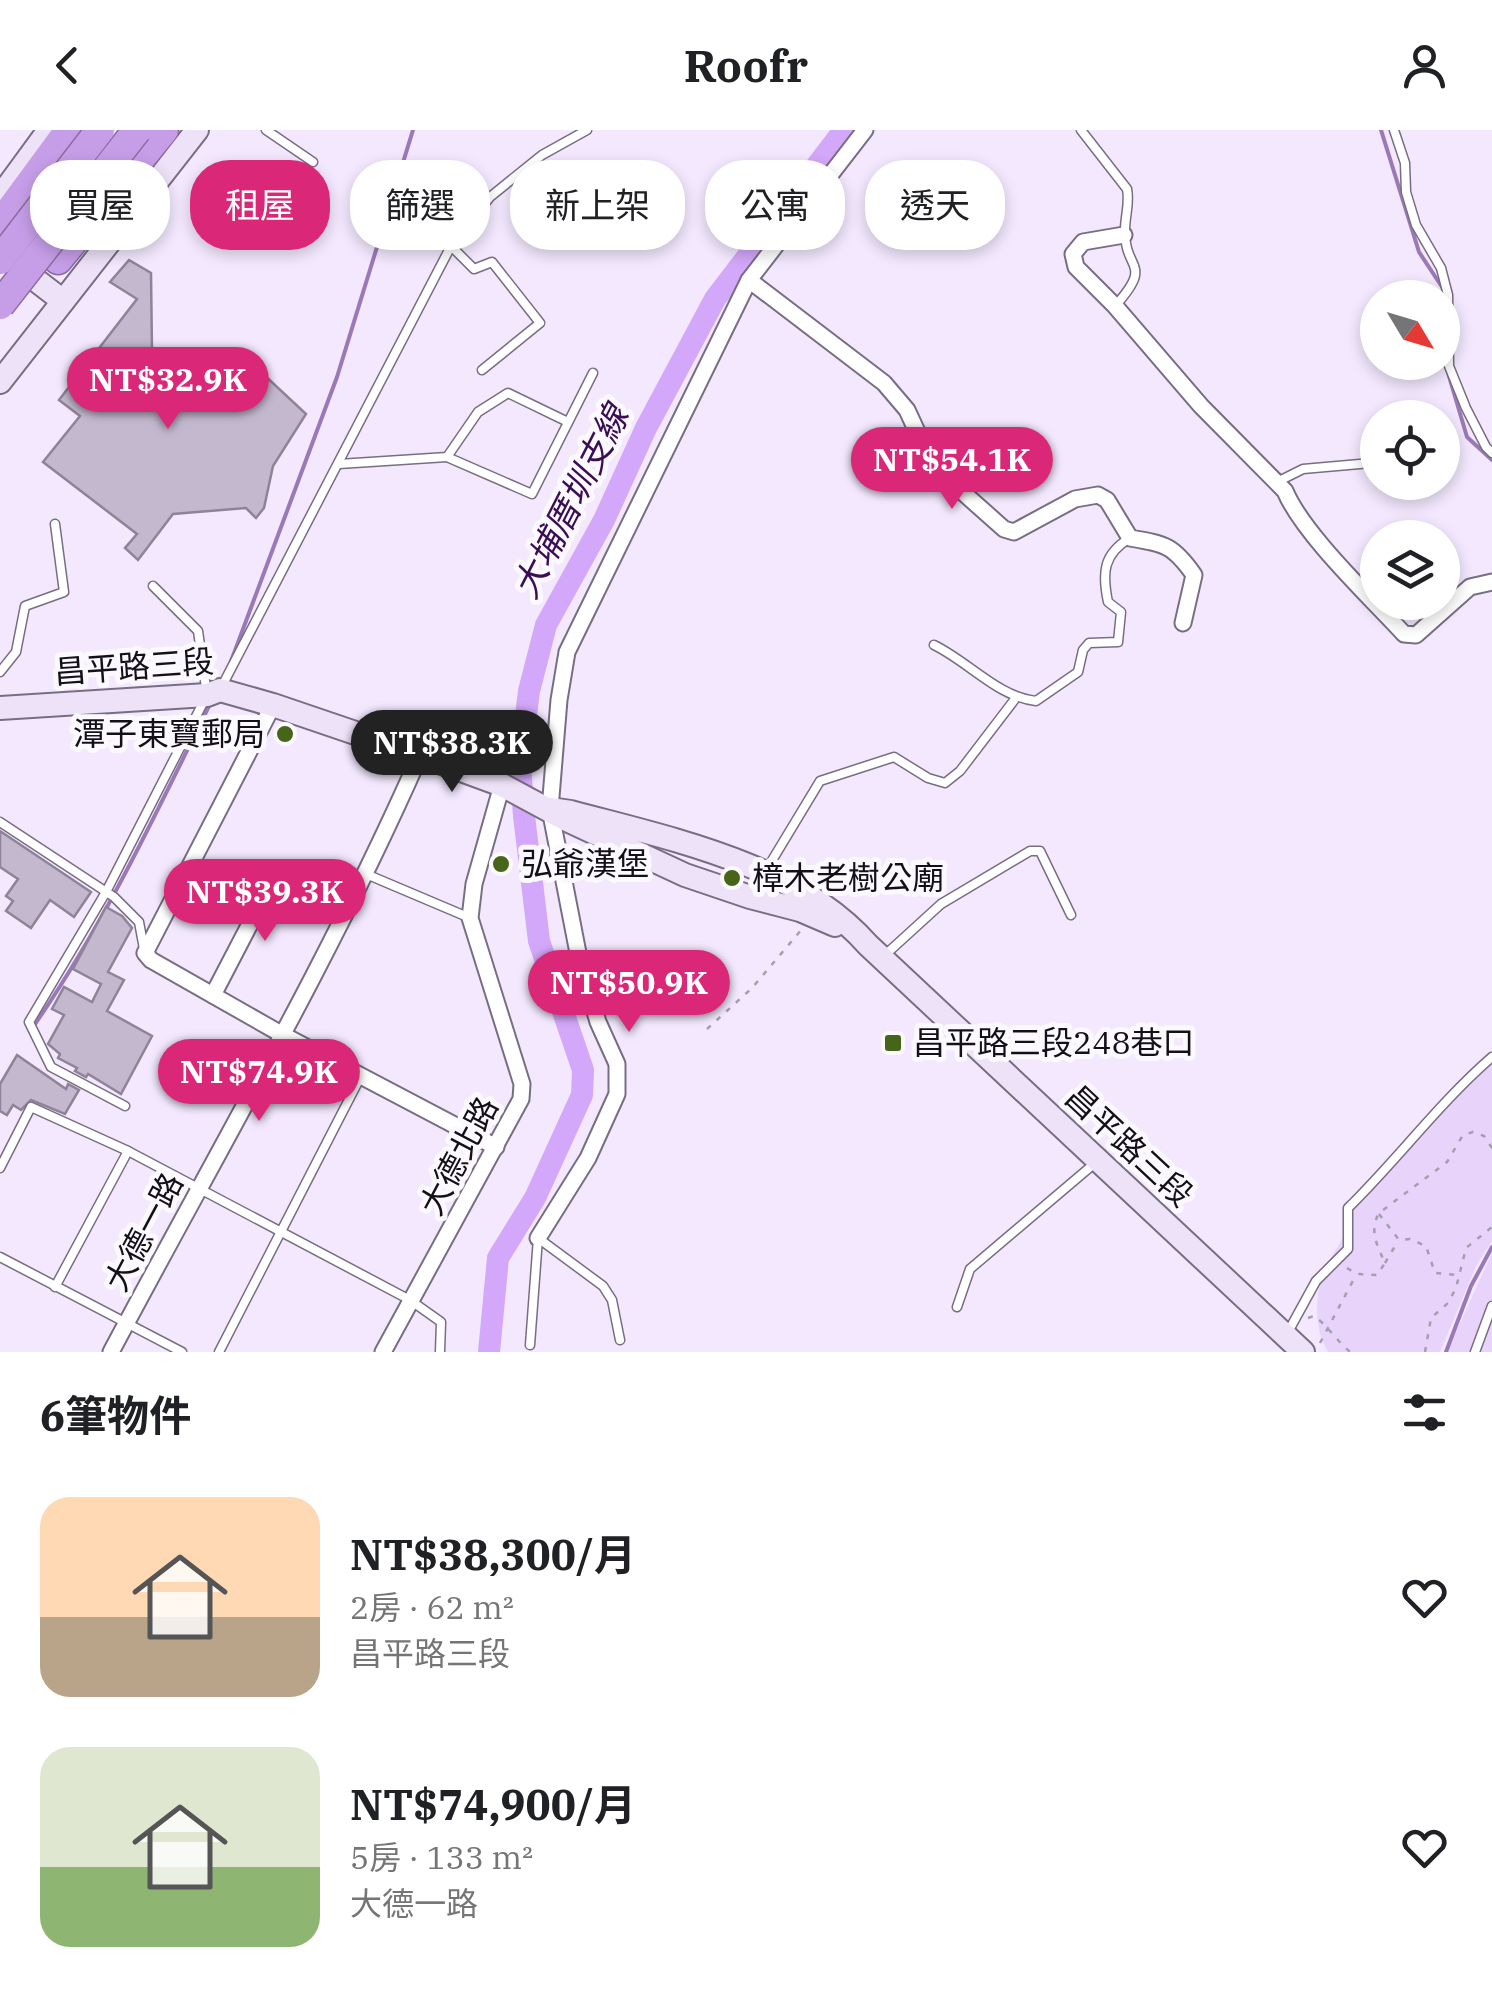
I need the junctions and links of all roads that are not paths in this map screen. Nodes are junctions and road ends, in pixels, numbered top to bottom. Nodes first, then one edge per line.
1 (49, 130) edge
2 (69, 130) edge
3 (100, 130) edge
4 (137, 130) edge
5 (164, 130) edge
6 (197, 130) edge
7 (266, 130) edge
8 (586, 130) edge
9 (865, 130) edge
10 (1081, 130) edge
11 (1394, 130) edge
12 (311, 160) edge
13 (0, 197) edge
14 (490, 197) edge
15 (0, 224) edge
16 (1124, 235) junction
17 (450, 250) edge
18 (456, 250) edge
19 (0, 256) edge
20 (749, 280) junction
21 (63, 301) junction
22 (0, 305) edge
23 (1115, 306) junction
24 (0, 322) edge
25 (482, 370) dead end
26 (593, 373) dead end
27 (0, 382) edge
28 (568, 422) junction
29 (1492, 452) edge
30 (447, 457) junction
31 (339, 464) junction
32 (1360, 465) edge
33 (1277, 482) junction
34 (56, 524) dead end
35 (1130, 538) junction
36 (1492, 582) edge
37 (154, 586) dead end
38 (1183, 624) dead end
39 (934, 645) dead end
40 (0, 672) edge
41 (214, 692) junction
42 (1016, 699) junction
43 (273, 704) junction
44 (0, 708) edge
45 (420, 754) junction
46 (502, 786) junction
47 (550, 809) junction
48 (0, 822) edge
49 (277, 872) dead end
50 (366, 874) junction
51 (765, 875) junction
52 (106, 892) junction
53 (750, 898) junction
54 (1071, 915) dead end
55 (470, 918) junction
56 (875, 951) junction
57 (145, 953) junction
58 (212, 995) junction
59 (283, 1035) junction
60 (1492, 1057) edge
61 (361, 1076) junction
62 (124, 1106) dead end
63 (496, 1147) junction
64 (128, 1151) junction
65 (1098, 1160) junction
66 (0, 1168) edge
67 (198, 1188) junction
68 (280, 1230) junction
69 (538, 1238) junction
70 (0, 1257) edge
71 (55, 1287) junction
72 (410, 1300) junction
73 (1492, 1306) edge
74 (957, 1308) dead end
75 (126, 1324) junction
76 (620, 1340) dead end
77 (530, 1345) dead end
78 (1301, 1346) edge
79 (111, 1352) edge
80 (182, 1352) edge
81 (219, 1352) edge
82 (383, 1352) edge
83 (440, 1352) edge
84 (1475, 1352) edge

1 - 13 street
2 - 15 highway
3 - 19 highway, bridge
4 - 22 highway, bridge
5 - 24 highway
6 - 21 street
7 - 12 lane
8 - 14 lane
9 - 20 street
10 - 16 lane
11 - 29 lane
16 - 23 lane
16 - 23 street
17 - 31 lane
18 - 25 lane
19 - 21 street
20 - 35 street
20 - 47 street
21 - 27 street
23 - 33 street
26 - 28 lane
28 - 30 lane
28 - 30 lane
30 - 31 lane
31 - 41 lane
32 - 33 lane
33 - 36 street
34 - 40 lane
35 - 38 street
35 - 42 lane
37 - 41 lane
39 - 42 lane
41 - 43 street, 昌平路三段
41 - 44 street, 昌平路三段
41 - 52 lane
42 - 51 lane
43 - 45 street, 昌平路三段
43 - 57 street
45 - 46 street, 昌平路三段
45 - 50 street, 大德一路
46 - 47 street, 昌平路三段
46 - 55 street
47 - 51 street, 昌平路三段
47 - 53 street, 昌平路三段
47 - 69 street
48 - 52 lane
49 - 58 street
50 - 55 lane
50 - 59 street, 大德一路
51 - 53 lane
51 - 56 street, 昌平路三段
52 - 57 lane
52 - 62 lane
53 - 56 street, 昌平路三段
54 - 56 lane
55 - 63 street, 大德北路
56 - 65 street, 昌平路三段
57 - 58 street
58 - 59 street
59 - 61 street
59 - 67 street, 大德一路
60 - 78 lane
61 - 63 street
61 - 68 lane
63 - 72 street, 大德北路
64 - 66 lane
64 - 67 lane
64 - 71 lane
65 - 74 lane
65 - 78 street, 昌平路三段
67 - 68 lane
67 - 75 street, 大德一路
68 - 72 lane
68 - 81 lane
69 - 76 lane
69 - 77 lane
70 - 71 lane
71 - 75 lane
72 - 82 street, 大德北路
72 - 83 lane
73 - 84 lane
75 - 79 street, 大德一路
75 - 80 lane

